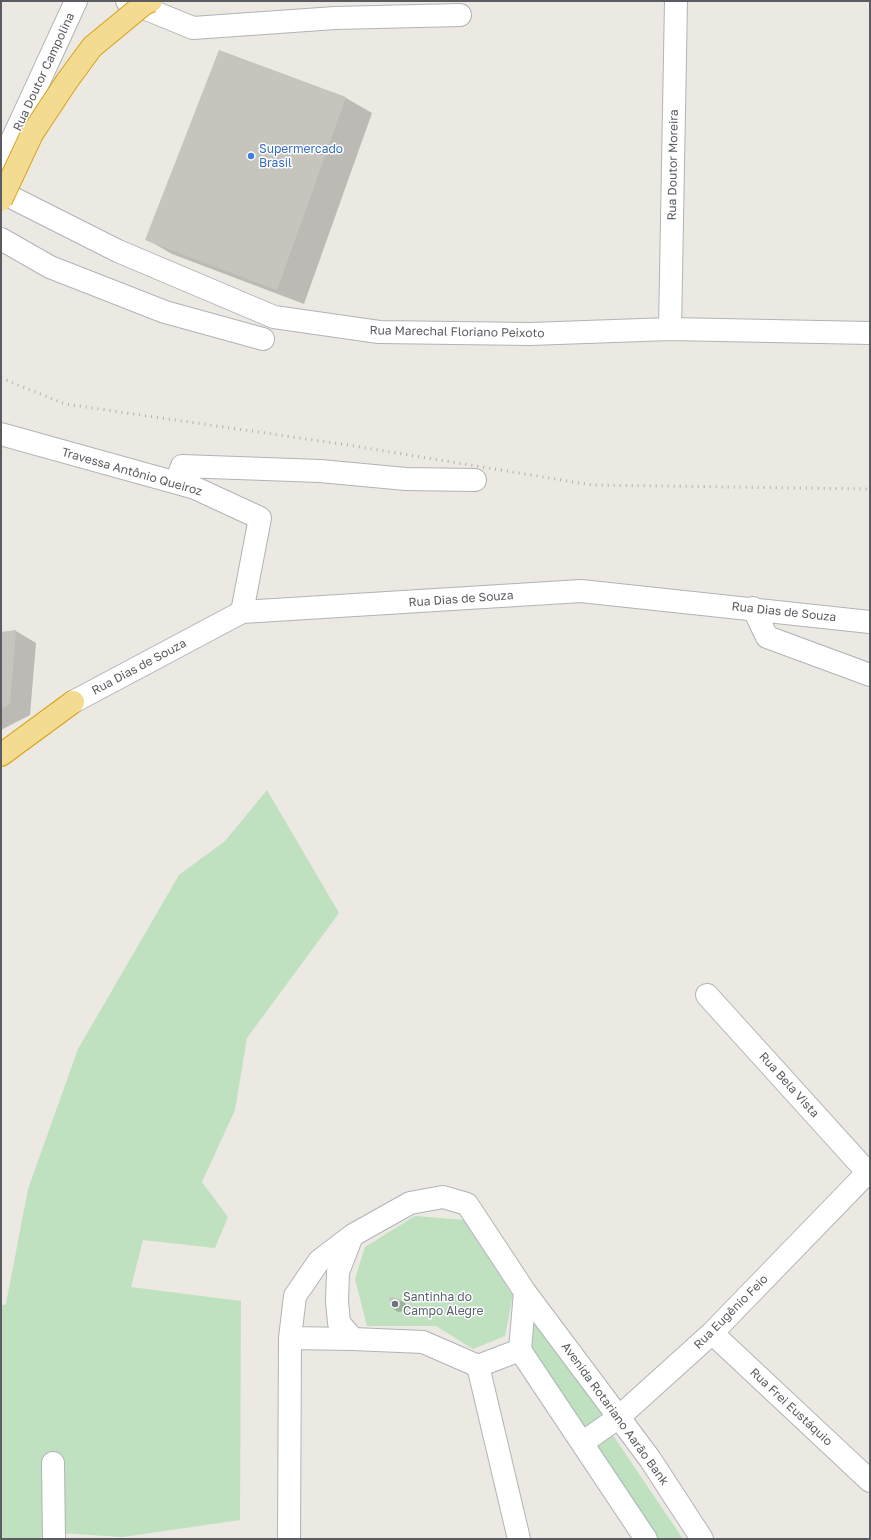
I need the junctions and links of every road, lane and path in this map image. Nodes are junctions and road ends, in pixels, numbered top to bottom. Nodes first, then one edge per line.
1 (76, 1) edge
2 (127, 1) edge
3 (151, 1) edge
4 (676, 1) edge
5 (460, 15) dead end
6 (1, 164) edge
7 (1, 192) edge
8 (1, 200) edge
9 (1, 239) edge
10 (670, 328) junction
11 (870, 333) edge
12 (263, 339) dead end
13 (1, 434) edge
14 (475, 480) dead end
15 (176, 482) junction
16 (753, 608) junction
17 (242, 612) junction
18 (870, 622) edge
19 (870, 675) edge
20 (73, 702) junction
21 (1, 745) edge
22 (1, 755) edge
23 (707, 995) dead end
24 (869, 1172) edge
25 (353, 1235) junction
26 (525, 1292) junction
27 (712, 1333) junction
28 (290, 1338) junction
29 (353, 1339) junction
30 (520, 1350) junction
31 (478, 1366) junction
32 (619, 1417) junction
33 (582, 1443) junction
34 (53, 1464) dead end
35 (870, 1481) edge
36 (54, 1539) edge
37 (289, 1539) edge
38 (519, 1539) edge
39 (646, 1539) edge
40 (702, 1539) edge

1 - 6 street, Rua Doutor Campolina
2 - 5 street
3 - 8 highway, bridge
4 - 10 street, Rua Doutor Moreira
7 - 10 street, Rua Marechal Floriano Peixoto
9 - 12 street
10 - 11 street, Rua Marechal Floriano Peixoto
13 - 15 street, Travessa Antônio Queiroz
14 - 15 street
15 - 17 street, Travessa Antônio Queiroz
16 - 17 street, Rua Dias de Souza
16 - 18 street, Rua Dias de Souza
16 - 19 street
17 - 20 street, Rua Dias de Souza
20 - 21 highway
20 - 22 highway
23 - 24 street, Rua Bela Vista
24 - 27 street, Rua Eugênio Feio
25 - 26 street, Avenida Rotariano Aarão Bank
25 - 28 street
25 - 29 street
26 - 30 street
26 - 32 street, Avenida Rotariano Aarão Bank
27 - 32 street, Rua Eugênio Feio
27 - 35 street, Rua Frei Eustáquio
28 - 29 street
28 - 37 street
29 - 31 street
30 - 31 street
30 - 33 street
31 - 38 street
32 - 33 street, Rua Eugênio Feio
32 - 40 street, Avenida Rotariano Aarão Bank
33 - 39 street
34 - 36 street

